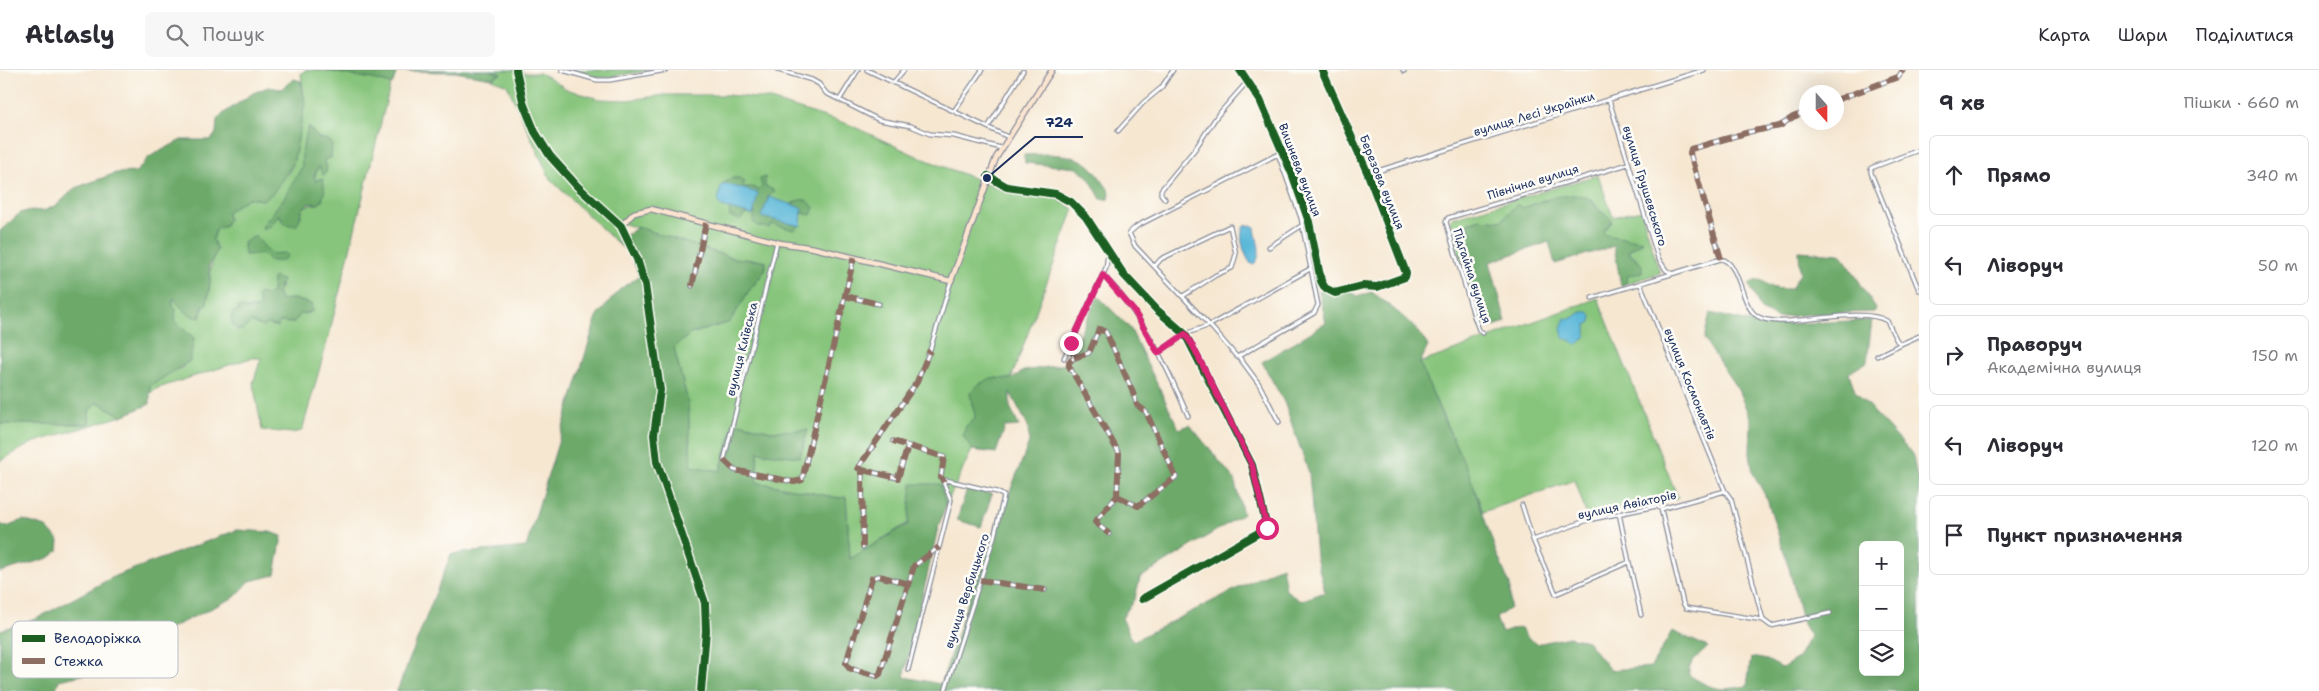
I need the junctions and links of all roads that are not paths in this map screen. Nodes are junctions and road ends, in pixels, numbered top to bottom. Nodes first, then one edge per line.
1 (516, 70) edge
2 (562, 70) edge
3 (667, 70) edge
4 (778, 70) edge
5 (858, 70) edge
6 (867, 70) edge
7 (904, 70) edge
8 (982, 70) edge
9 (1052, 70) edge
10 (1173, 70) edge
11 (1240, 70) edge
12 (1322, 70) edge
13 (1704, 70) edge
14 (1903, 70) edge
15 (1023, 71) edge
16 (1247, 82) junction
17 (893, 83) junction
18 (1844, 97) edge
19 (840, 99) junction
20 (1609, 100) junction
21 (954, 111) junction
22 (1799, 115) edge
23 (988, 127) junction
24 (1118, 131) dead end
25 (1008, 137) junction
26 (1001, 148) junction
27 (1919, 150) edge
28 (1283, 152) junction
29 (1278, 154) junction
30 (1628, 164) junction
31 (1368, 174) junction
32 (988, 176) junction
33 (1165, 199) dead end
34 (1446, 222) joint
35 (706, 223) junction
36 (621, 226) junction
37 (1301, 226) junction
38 (777, 242) junction
39 (1269, 248) dead end
40 (1108, 252) junction
41 (854, 257) junction
42 (1721, 259) junction
43 (1155, 267) junction
44 (1310, 269) junction
45 (1672, 274) junction
46 (1103, 275) junction
47 (951, 281) junction
48 (1640, 283) junction
49 (692, 286) dead end
50 (1378, 287) joint
51 (1919, 290) edge
52 (845, 296) junction
53 (1183, 296) junction
54 (1592, 298) dead end
55 (879, 304) dead end
56 (1210, 325) junction
57 (1483, 333) dead end
58 (1185, 334) junction
59 (1919, 336) edge
60 (1071, 343) junction
61 (1901, 344) junction
62 (1158, 353) junction
63 (1877, 356) dead end
64 (1239, 357) junction
65 (1064, 358) dead end
66 (1074, 358) junction
67 (1188, 416) dead end
68 (1279, 422) dead end
69 (893, 441) dead end
70 (908, 446) junction
71 (862, 470) junction
72 (944, 482) junction
73 (1725, 491) junction
74 (1117, 496) junction
75 (1522, 505) dead end
76 (1661, 508) junction
77 (1619, 514) junction
78 (1109, 534) dead end
79 (1533, 540) junction
80 (939, 547) junction
81 (864, 548) dead end
82 (1629, 562) junction
83 (980, 580) junction
84 (909, 584) junction
85 (1045, 590) dead end
86 (1142, 599) dead end
87 (1830, 613) dead end
88 (1641, 615) dead end
89 (1763, 620) junction
90 (908, 670) dead end
91 (701, 691) edge
92 (945, 691) edge

1 - 36 street
2 - 3 street
4 - 19 street
5 - 19 street
6 - 17 street
7 - 17 street
8 - 21 street
9 - 25 street
10 - 24 street
11 - 16 street, Вишнева вулиця
12 - 31 street, Березова вулиця
13 - 20 street, вулиця Лесі Українки
14 - 18 street
15 - 23 street
16 - 28 street, Вишнева вулиця
16 - 33 street
17 - 21 street
19 - 26 street
20 - 30 street, вулиця Грушевського
20 - 31 street, вулиця Лесі Українки
21 - 23 street
22 - 42 street
23 - 25 street
25 - 26 street
26 - 32 street
27 - 51 street
28 - 29 street
28 - 50 street, Вишнева вулиця
29 - 37 street
29 - 43 street
30 - 34 street, Північна вулиця
30 - 45 street, вулиця Грушевського
31 - 50 street, Березова вулиця
32 - 40 street
32 - 47 street
34 - 57 street, Підгайна вулиця
35 - 36 street
35 - 38 street
35 - 49 street
36 - 91 street
37 - 39 street
37 - 44 street
38 - 41 street
38 - 52 street, вулиця Київська
40 - 46 street
40 - 58 street
41 - 47 street
41 - 52 street
42 - 45 street
42 - 61 street
43 - 53 street
43 - 53 street
44 - 56 street
44 - 64 street
45 - 48 street
46 - 60 street
46 - 62 street
47 - 71 street
48 - 54 street
48 - 73 street, вулиця Космонавтів
52 - 55 street
53 - 56 street
56 - 58 street
56 - 64 street
58 - 62 street
58 - 86 street
59 - 61 street
60 - 65 street
60 - 66 street
61 - 63 street
62 - 67 street
64 - 68 street
66 - 74 street
66 - 74 street
69 - 70 street
70 - 71 street
70 - 72 street
71 - 81 street
72 - 80 street
72 - 83 street, вулиця Вербицького
73 - 76 street, вулиця Авіаторів
73 - 89 street, вулиця Космонавтів
74 - 78 street
75 - 79 street
76 - 77 street, вулиця Авіаторів
76 - 89 street
77 - 79 street, вулиця Авіаторів
77 - 82 street
79 - 82 street
80 - 84 street
80 - 90 street
82 - 88 street
83 - 85 street
83 - 92 street, вулиця Вербицького
84 - 84 street
87 - 89 street

